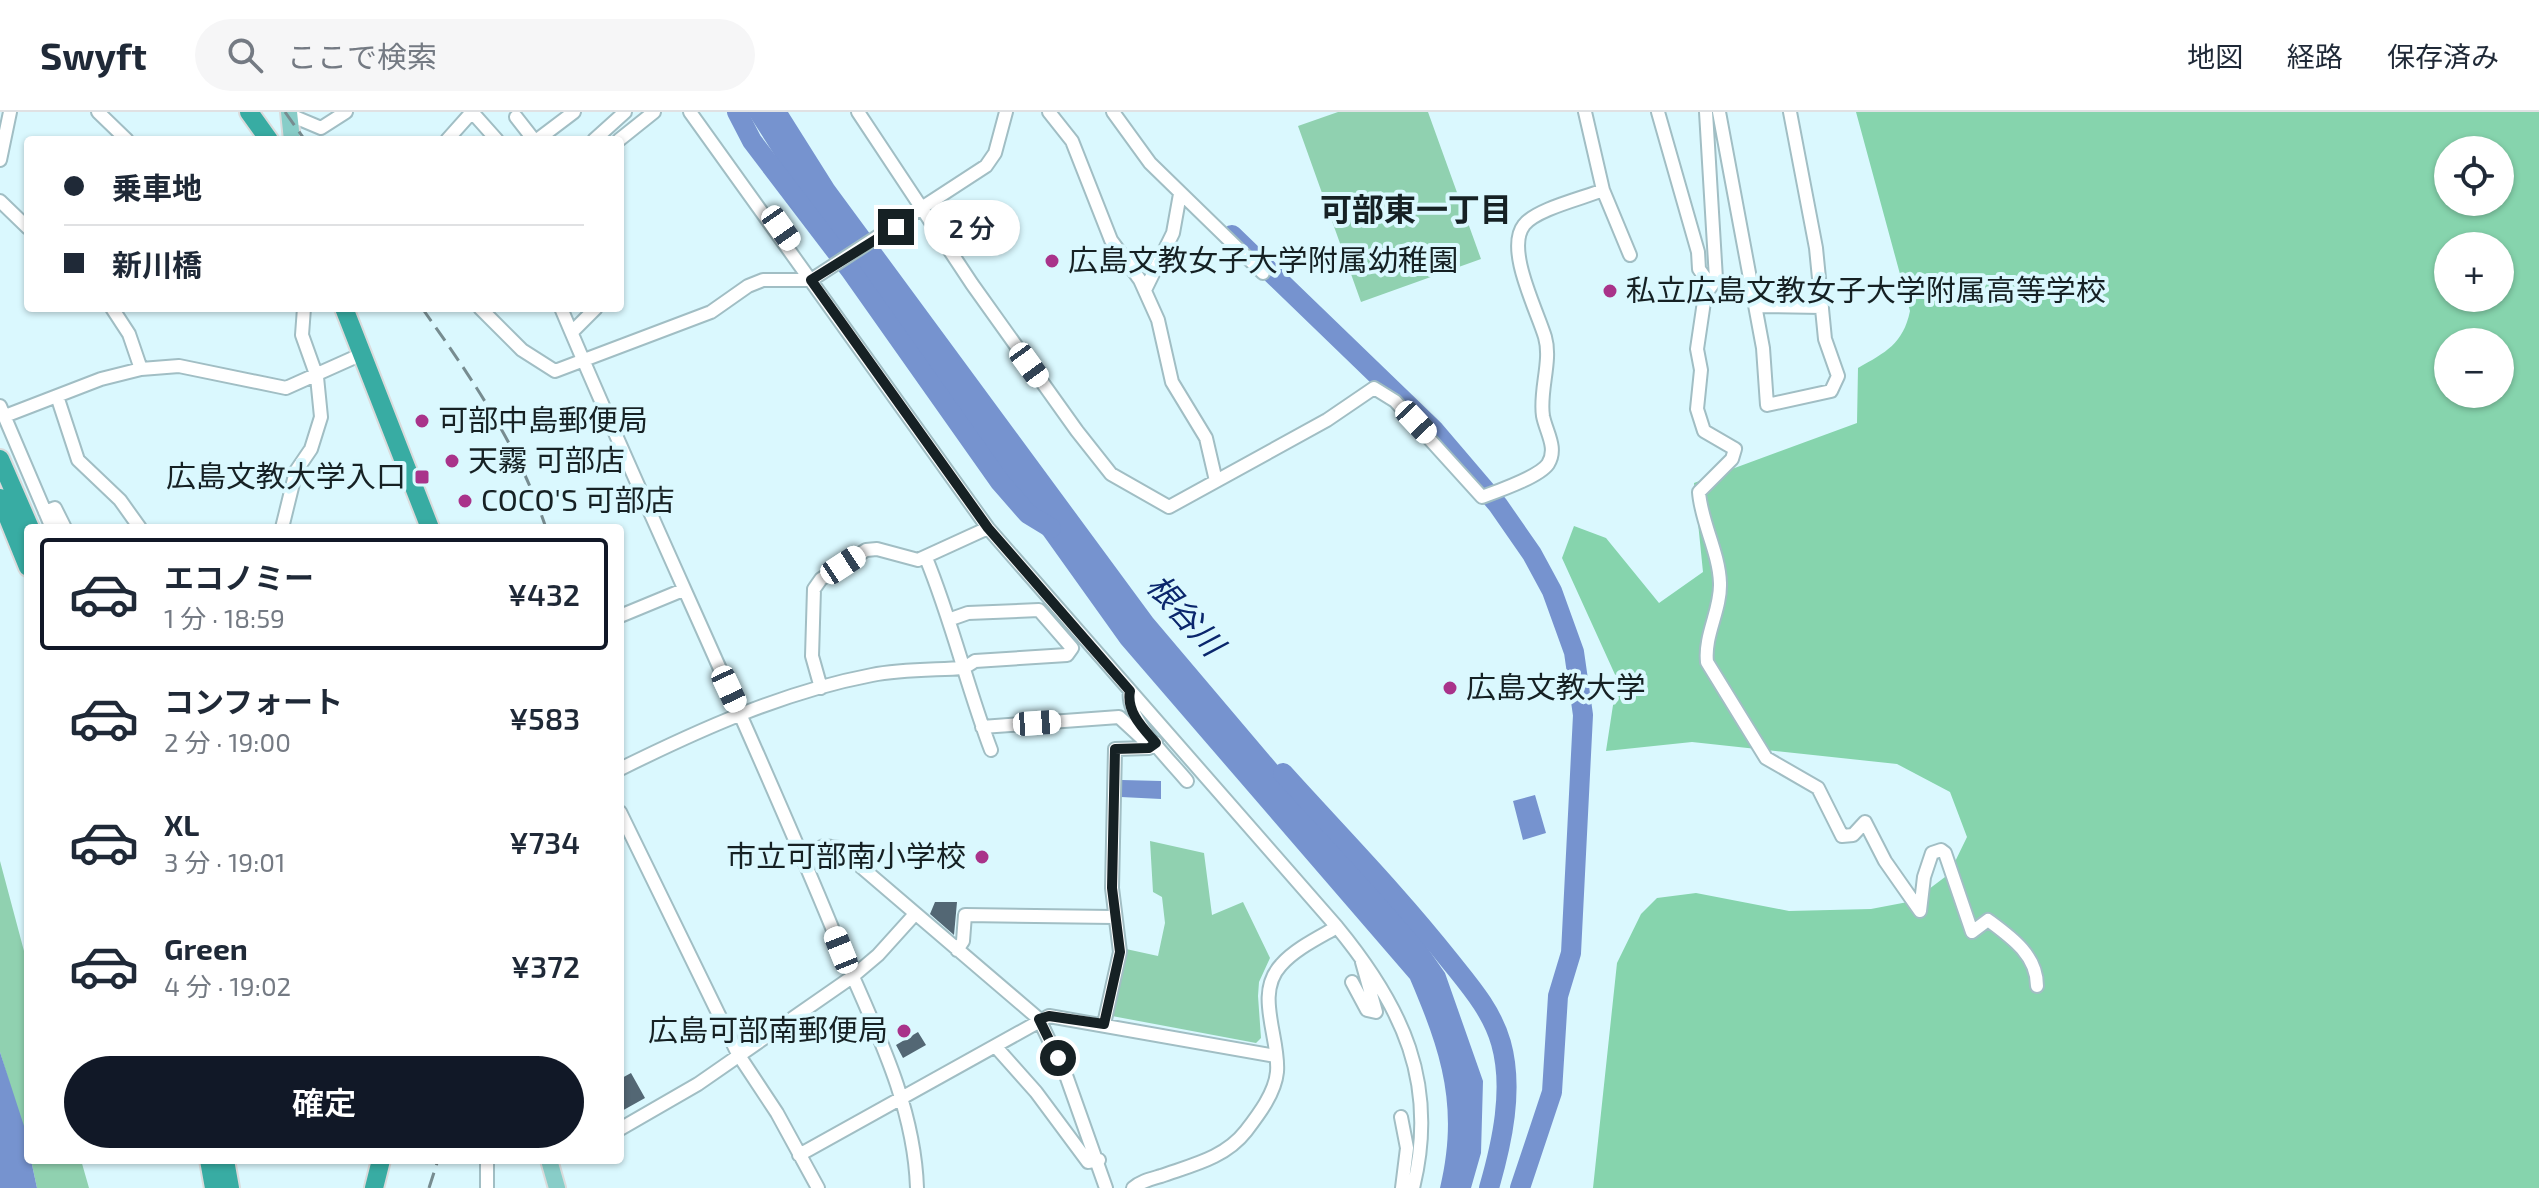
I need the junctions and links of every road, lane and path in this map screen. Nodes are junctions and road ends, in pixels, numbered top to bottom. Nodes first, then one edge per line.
1 (10, 112) edge
2 (98, 112) edge
3 (249, 112) edge
4 (346, 112) edge
5 (472, 112) edge
6 (574, 112) edge
7 (625, 112) edge
8 (654, 112) edge
9 (690, 112) edge
10 (697, 112) edge
11 (858, 112) edge
12 (1006, 112) edge
13 (1049, 112) edge
14 (1113, 112) edge
15 (1585, 112) edge
16 (1658, 112) edge
17 (1706, 112) edge
18 (1719, 112) edge
19 (1790, 112) edge
20 (290, 114) edge
21 (516, 117) dead end
22 (123, 136) edge
23 (266, 136) edge
24 (292, 136) edge
25 (451, 136) edge
26 (493, 136) edge
27 (533, 136) edge
28 (541, 136) edge
29 (598, 136) edge
30 (624, 136) edge
31 (0, 160) edge
32 (1603, 190) junction
33 (1180, 194) junction
34 (0, 201) edge
35 (921, 210) junction
36 (24, 224) edge
37 (1630, 255) dead end
38 (1263, 273) dead end
39 (811, 280) junction
40 (1711, 286) junction
41 (1145, 290) junction
42 (1756, 306) junction
43 (1822, 307) junction
44 (115, 312) edge
45 (304, 312) edge
46 (346, 312) edge
47 (484, 312) edge
48 (563, 312) edge
49 (592, 312) edge
50 (572, 332) junction
51 (362, 354) junction
52 (585, 360) junction
53 (141, 369) junction
54 (317, 377) junction
55 (57, 396) junction
56 (2, 411) edge
57 (0, 459) edge
58 (1216, 481) junction
59 (0, 498) edge
60 (45, 512) junction
61 (28, 524) edge
62 (50, 524) edge
63 (63, 524) edge
64 (137, 524) edge
65 (283, 524) edge
66 (428, 524) edge
67 (988, 528) junction
68 (24, 557) edge
69 (926, 558) junction
70 (683, 590) junction
71 (624, 614) edge
72 (951, 619) junction
73 (964, 668) junction
74 (821, 688) junction
75 (1130, 691) junction
76 (740, 714) junction
77 (982, 727) junction
78 (1156, 743) junction
79 (991, 750) dead end
80 (624, 767) edge
81 (1187, 781) dead end
82 (624, 820) edge
83 (803, 856) junction
84 (915, 914) junction
85 (1113, 917) junction
86 (1337, 927) junction
87 (957, 950) junction
88 (1360, 956) junction
89 (852, 977) junction
90 (1352, 982) dead end
91 (2037, 986) dead end
92 (1039, 1019) junction
93 (1104, 1024) junction
94 (996, 1047) junction
95 (738, 1054) junction
96 (1276, 1056) junction
97 (903, 1098) junction
98 (1401, 1117) dead end
99 (624, 1127) edge
100 (799, 1155) junction
101 (1099, 1160) junction
102 (210, 1164) edge
103 (226, 1164) edge
104 (380, 1164) edge
105 (487, 1164) edge
106 (553, 1164) edge
107 (214, 1188) edge
108 (230, 1188) edge
109 (374, 1188) edge
110 (487, 1188) edge
111 (557, 1188) edge
112 (818, 1188) edge
113 (917, 1188) edge
114 (1106, 1188) edge
115 (1133, 1188) edge
116 (1402, 1188) edge
117 (1413, 1188) edge

1 - 31 street
2 - 22 street
3 - 23 highway
4 - 20 street
5 - 25 street
5 - 26 street
6 - 28 street
7 - 29 street
8 - 30 street
9 - 39 street
10 - 39 street
11 - 35 street
12 - 35 street
13 - 41 street
14 - 33 street
15 - 32 street
16 - 40 street
17 - 40 street
18 - 42 street
19 - 43 street
20 - 24 main road
21 - 27 street
32 - 37 street
32 - 58 street
33 - 38 street
33 - 41 street
34 - 36 street
35 - 39 street
35 - 58 street
39 - 52 street
39 - 67 street
40 - 91 street
41 - 58 street
42 - 43 street
42 - 43 street
44 - 53 street
45 - 54 street
46 - 51 highway
47 - 52 street
48 - 50 street
49 - 50 street
50 - 52 street
51 - 54 street
51 - 66 highway
52 - 70 street
53 - 54 street
53 - 55 street
54 - 65 street
55 - 56 street
55 - 64 street
56 - 60 street
57 - 61 highway
59 - 68 highway
60 - 62 street
60 - 63 street
67 - 69 street
67 - 75 street
69 - 72 street
69 - 74 street
70 - 71 street
70 - 76 street
72 - 73 street
72 - 73 street
73 - 74 street
73 - 77 street
74 - 76 street
75 - 78 street
75 - 86 street
76 - 80 street
76 - 83 street
77 - 78 street
77 - 79 street
78 - 81 street
78 - 85 street
82 - 95 street
83 - 84 street
83 - 89 street
84 - 87 street
84 - 89 street
85 - 87 street
85 - 93 street
86 - 88 street
86 - 96 street
87 - 92 street
88 - 90 street
88 - 117 street
89 - 95 street
89 - 97 street
92 - 93 street
92 - 94 street
92 - 101 street
93 - 96 street
94 - 97 street
94 - 101 street
95 - 99 street
95 - 100 street
96 - 115 street
97 - 100 street
97 - 113 street
98 - 116 street
100 - 112 street
101 - 114 street
102 - 107 highway
103 - 108 highway
104 - 109 highway
105 - 110 street
106 - 111 main road

